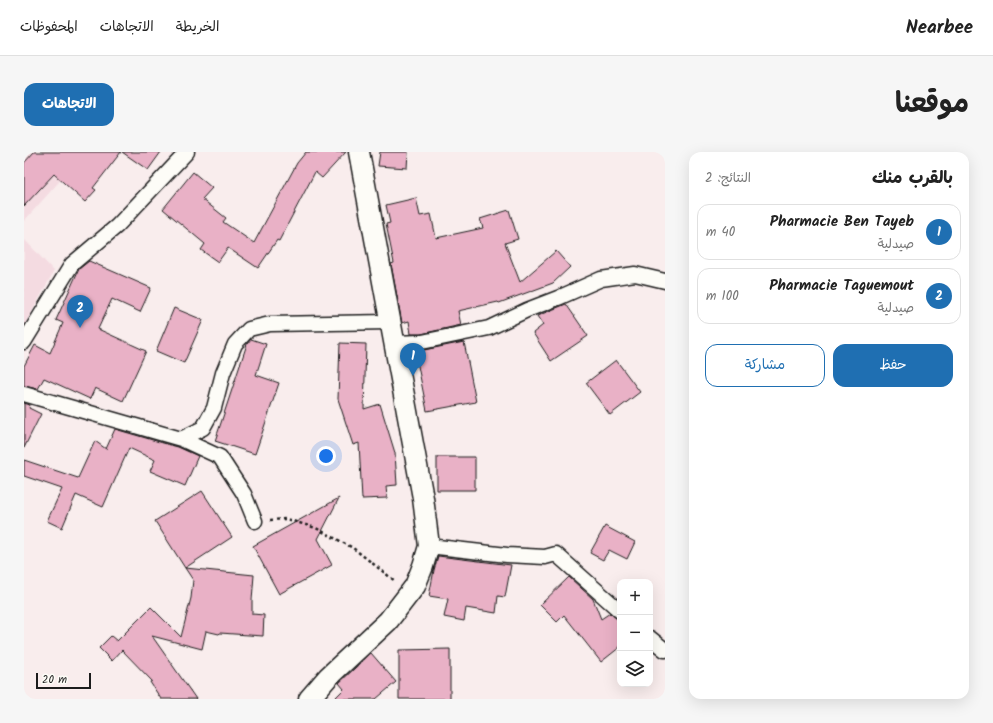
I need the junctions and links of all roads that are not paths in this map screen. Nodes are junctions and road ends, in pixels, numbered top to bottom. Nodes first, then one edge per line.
1 (187, 152) edge
2 (359, 152) edge
3 (665, 281) edge
4 (390, 322) junction
5 (24, 342) edge
6 (394, 343) junction
7 (24, 394) edge
8 (181, 439) junction
9 (255, 521) road end
10 (429, 546) junction
11 (617, 608) edge
12 (653, 640) edge
13 (665, 650) edge
14 (309, 699) edge

1 - 5 street
2 - 4 main road
3 - 6 street
4 - 6 main road
4 - 8 street
6 - 10 main road
7 - 8 street
8 - 9 street
10 - 11 street
10 - 14 main road
12 - 13 street

